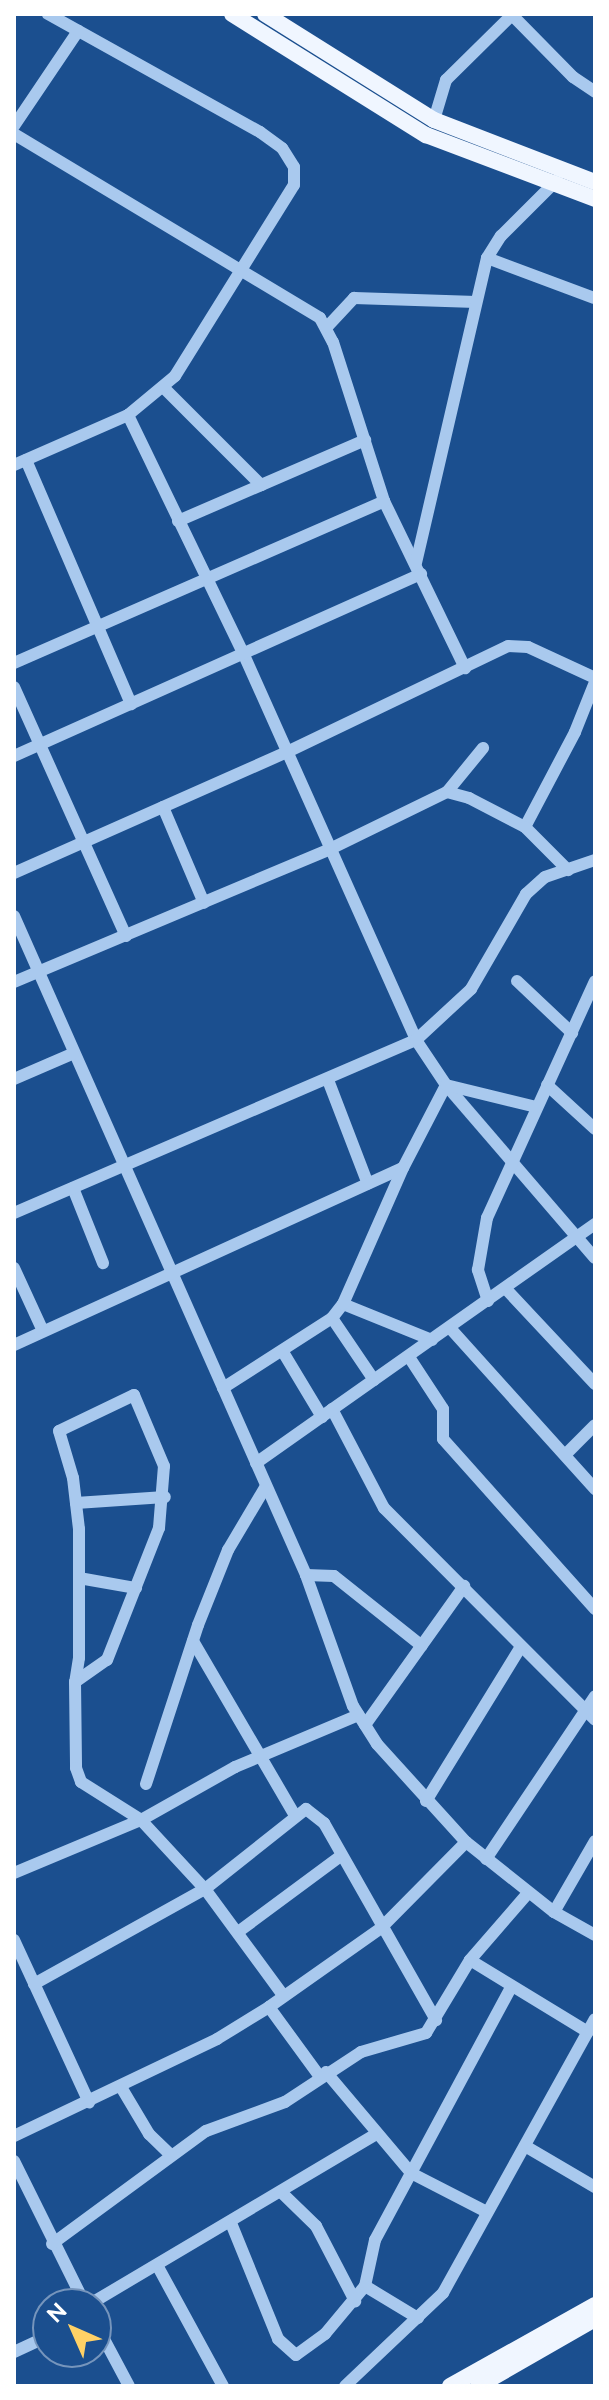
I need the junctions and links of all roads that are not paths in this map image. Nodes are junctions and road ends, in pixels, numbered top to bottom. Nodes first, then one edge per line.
1 (48, 14) edge
2 (232, 14) edge
3 (265, 14) edge
4 (512, 14) edge
5 (78, 31) junction
6 (595, 92) edge
7 (434, 120) junction
8 (14, 126) edge
9 (14, 134) edge
10 (558, 177) junction
11 (595, 182) edge
12 (595, 199) edge
13 (487, 258) junction
14 (243, 269) junction
15 (594, 298) edge
16 (476, 302) junction
17 (327, 327) junction
18 (163, 387) junction
19 (128, 415) junction
20 (365, 440) junction
21 (20, 462) edge
22 (261, 485) junction
23 (384, 501) junction
24 (178, 521) junction
25 (418, 568) junction
26 (207, 581) junction
27 (98, 627) junction
28 (244, 655) junction
29 (14, 663) edge
30 (465, 668) junction
31 (595, 680) edge
32 (14, 687) edge
33 (131, 704) junction
34 (40, 745) junction
35 (483, 748) dead end
36 (285, 753) junction
37 (14, 756) edge
38 (447, 792) junction
39 (163, 807) junction
40 (525, 827) junction
41 (84, 842) junction
42 (328, 850) junction
43 (595, 860) edge
44 (568, 870) junction
45 (14, 873) edge
46 (204, 903) junction
47 (14, 916) edge
48 (126, 936) junction
49 (37, 972) junction
50 (517, 981) dead end
51 (595, 981) edge
52 (14, 982) edge
53 (572, 1033) junction
54 (416, 1040) junction
55 (74, 1053) junction
56 (14, 1079) edge
57 (328, 1080) junction
58 (446, 1085) junction
59 (547, 1085) junction
60 (536, 1107) junction
61 (595, 1129) edge
62 (510, 1163) junction
63 (124, 1166) junction
64 (403, 1168) junction
65 (368, 1184) junction
66 (73, 1188) junction
67 (14, 1213) edge
68 (595, 1224) edge
69 (577, 1239) junction
70 (595, 1258) edge
71 (103, 1263) dead end
72 (14, 1268) edge
73 (173, 1275) junction
74 (506, 1289) junction
75 (488, 1301) junction
76 (343, 1304) junction
77 (332, 1318) junction
78 (450, 1328) junction
79 (43, 1331) junction
80 (432, 1340) junction
81 (14, 1345) edge
82 (283, 1352) junction
83 (409, 1357) junction
84 (374, 1380) junction
85 (595, 1384) edge
86 (223, 1388) junction
87 (327, 1413) junction
88 (595, 1425) edge
89 (565, 1455) junction
90 (256, 1463) junction
91 (266, 1486) junction
92 (595, 1489) edge
93 (165, 1497) junction
94 (76, 1503) junction
95 (306, 1575) junction
96 (79, 1578) junction
97 (464, 1586) junction
98 (136, 1588) junction
99 (595, 1609) edge
100 (193, 1641) junction
101 (422, 1646) junction
102 (520, 1648) junction
103 (75, 1682) junction
104 (595, 1696) edge
105 (589, 1717) edge
106 (362, 1720) junction
107 (259, 1758) junction
108 (146, 1784) dead end
109 (426, 1801) junction
110 (294, 1814) junction
111 (141, 1820) junction
112 (595, 1841) edge
113 (466, 1842) junction
114 (342, 1855) junction
115 (486, 1859) junction
116 (14, 1873) edge
117 (205, 1889) junction
118 (528, 1893) junction
119 (554, 1912) junction
120 (381, 1928) junction
121 (238, 1932) junction
122 (595, 1935) edge
123 (14, 1940) edge
124 (470, 1960) junction
125 (34, 1984) junction
126 (511, 1987) junction
127 (283, 1995) junction
128 (269, 2007) junction
129 (595, 2019) edge
130 (436, 2020) junction
131 (588, 2032) junction
132 (323, 2074) junction
133 (121, 2087) junction
134 (89, 2102) junction
135 (375, 2135) junction
136 (14, 2136) edge
137 (525, 2146) junction
138 (171, 2155) junction
139 (14, 2161) edge
140 (411, 2173) junction
141 (595, 2187) edge
142 (281, 2192) junction
143 (487, 2212) junction
144 (231, 2223) junction
145 (52, 2244) junction
146 (157, 2265) junction
147 (365, 2286) junction
148 (78, 2288) edge
149 (112, 2290) edge
150 (355, 2301) junction
151 (595, 2305) edge
152 (418, 2318) junction
153 (595, 2319) edge
154 (112, 2354) edge
155 (352, 2383) edge
156 (129, 2386) edge
157 (223, 2386) edge
158 (450, 2386) edge
159 (478, 2386) edge

1 - 5 street
2 - 10 main road
3 - 7 main road
4 - 6 street
4 - 7 street
5 - 8 street
5 - 14 street
7 - 10 main road
9 - 14 street
10 - 11 main road
10 - 12 main road
10 - 13 street
13 - 15 street
13 - 16 street
14 - 17 street
14 - 18 street
16 - 17 street
16 - 25 street
17 - 20 street
18 - 19 street
18 - 22 street
19 - 21 street
19 - 24 street
20 - 22 street
20 - 23 street
21 - 27 street
22 - 24 street
23 - 25 street
23 - 26 street
24 - 26 street
25 - 28 street
25 - 30 street
26 - 27 street
26 - 28 street
27 - 29 street
27 - 33 street
28 - 33 street
28 - 36 street
30 - 31 street
30 - 36 street
31 - 40 street
32 - 34 street
33 - 34 street
34 - 37 street
34 - 41 street
35 - 38 street
36 - 39 street
36 - 42 street
38 - 40 street
38 - 42 street
39 - 41 street
39 - 46 street
40 - 44 street
41 - 45 street
41 - 48 street
42 - 46 street
42 - 54 street
43 - 44 street
44 - 54 street
46 - 48 street
47 - 49 street
48 - 49 street
49 - 52 street
49 - 55 street
50 - 53 street
51 - 53 street
53 - 59 street
54 - 57 street
54 - 58 street
55 - 56 street
55 - 63 street
57 - 63 street
57 - 65 street
58 - 60 street
58 - 62 street
58 - 64 street
59 - 60 street
59 - 61 street
60 - 62 street
62 - 69 street
62 - 75 street
63 - 66 street
63 - 73 street
64 - 65 street
64 - 76 street
65 - 73 street
66 - 67 street
66 - 71 street
68 - 69 street
69 - 70 street
69 - 74 street
72 - 79 street
73 - 79 street
73 - 86 street
74 - 75 street
74 - 85 street
75 - 78 street
76 - 77 street
76 - 80 street
77 - 82 street
77 - 84 street
78 - 80 street
78 - 89 street
79 - 81 street
80 - 83 street
82 - 86 street
82 - 87 street
83 - 84 street
83 - 99 street
84 - 87 street
86 - 90 street
87 - 90 street
87 - 97 street
88 - 89 street
89 - 92 street
90 - 91 street
91 - 95 street
91 - 100 street
93 - 94 street
93 - 94 street
93 - 98 street
94 - 96 street
95 - 101 street
95 - 106 street
96 - 98 street
96 - 103 street
97 - 101 street
97 - 102 street
98 - 103 street
100 - 107 street
100 - 108 street
101 - 106 street
102 - 105 street
102 - 109 street
103 - 111 street
104 - 105 street
105 - 115 street
106 - 107 street
106 - 109 street
107 - 110 street
107 - 111 street
109 - 113 street
110 - 114 street
110 - 117 street
111 - 116 street
111 - 117 street
112 - 119 street
113 - 115 street
113 - 120 street
114 - 120 street
114 - 121 street
115 - 118 street
117 - 121 street
117 - 125 street
118 - 119 street
118 - 124 street
119 - 122 street
120 - 127 street
120 - 130 street
121 - 127 street
123 - 125 street
124 - 126 street
124 - 130 street
125 - 134 street
126 - 131 street
126 - 140 street
127 - 128 street
128 - 132 street
128 - 133 street
129 - 131 street
130 - 132 street
131 - 137 street
132 - 135 street
132 - 138 street
133 - 134 street
133 - 138 street
134 - 136 street
135 - 140 street
135 - 142 street
137 - 141 street
137 - 143 street
138 - 145 street
139 - 145 street
140 - 143 street
140 - 147 street
142 - 144 street
142 - 150 street
143 - 152 street
144 - 146 street
144 - 150 street
145 - 148 street
146 - 149 street
146 - 157 street
147 - 150 street
147 - 152 street
151 - 158 main road
152 - 155 street
153 - 159 main road
154 - 156 street

